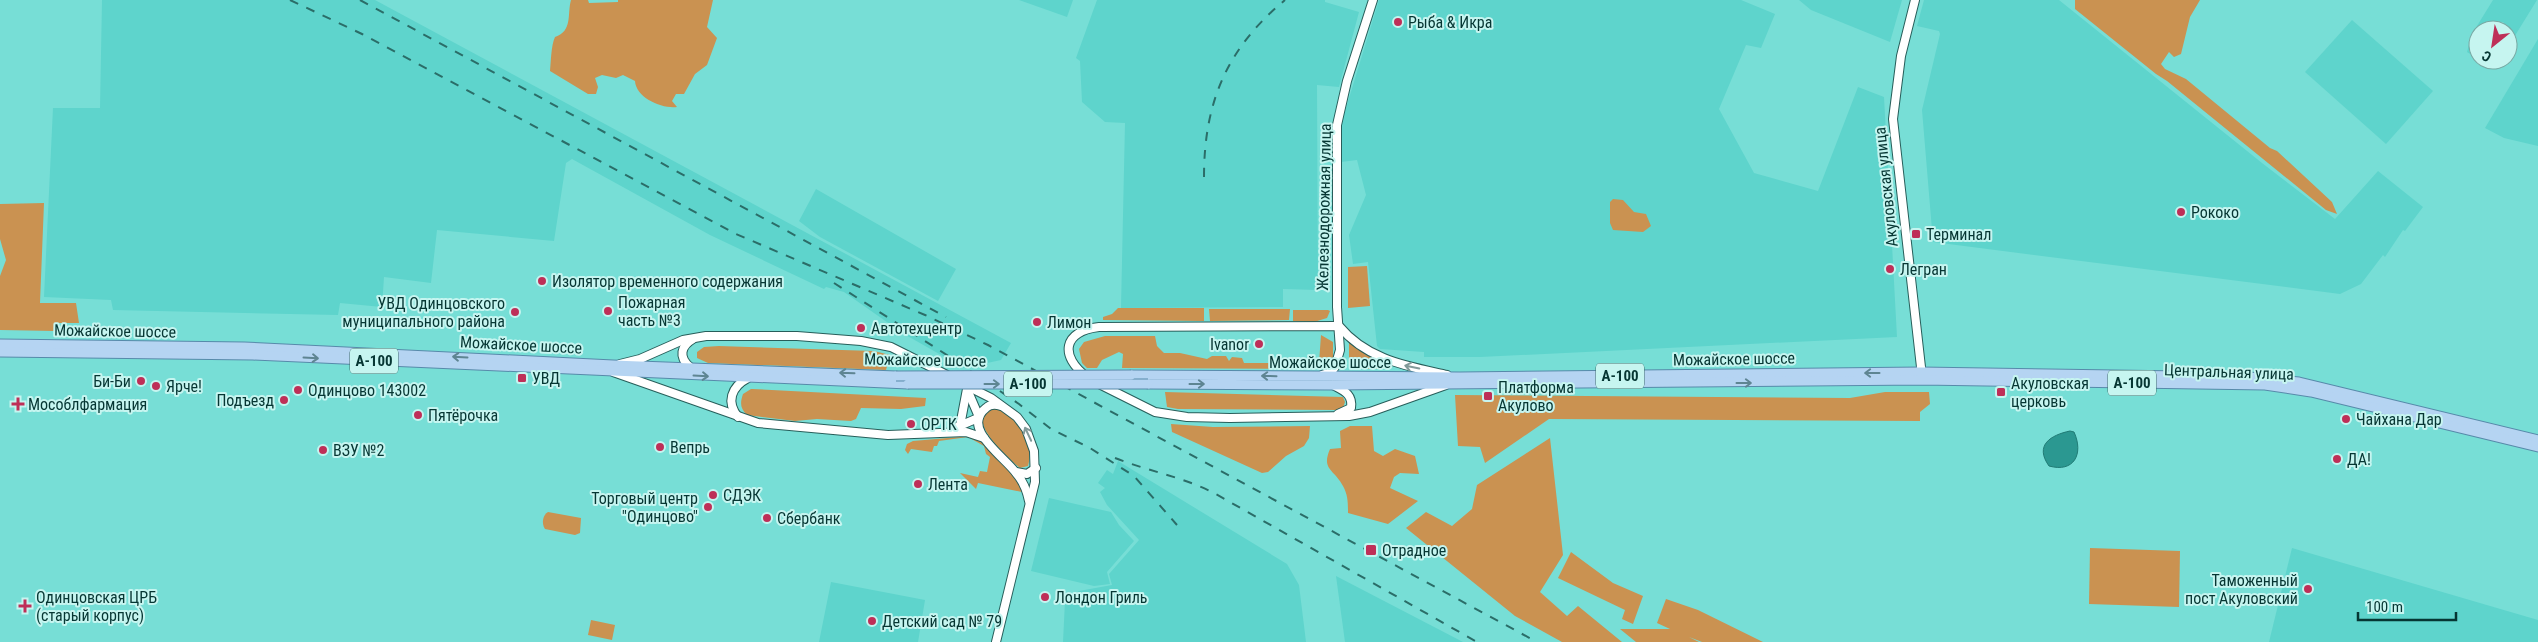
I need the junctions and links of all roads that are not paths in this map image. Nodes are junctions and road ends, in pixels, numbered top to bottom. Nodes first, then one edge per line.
1 (1373, 0) edge
2 (1915, 0) edge
3 (1338, 326) junction
4 (695, 338) junction
5 (0, 344) edge
6 (0, 352) edge
7 (690, 367) junction
8 (612, 369) junction
9 (1970, 374) joint
10 (1922, 376) junction
11 (1318, 377) junction
12 (1460, 377) junction
13 (748, 378) junction
14 (1942, 381) joint
15 (1450, 384) junction
16 (1333, 385) junction
17 (966, 387) junction
18 (1005, 407) junction
19 (1331, 416) junction
20 (740, 418) junction
21 (978, 418) junction
22 (960, 426) junction
23 (947, 432) junction
24 (984, 438) junction
25 (2538, 440) edge
26 (2538, 447) edge
27 (1036, 468) junction
28 (1016, 472) junction
29 (1029, 502) junction
30 (996, 642) edge

1 - 3 street, Железнодорожная улица
2 - 10 street, Акуловская улица
3 - 11 street, Железнодорожная улица
12 -> 3 street
3 - 19 street
4 - 7 street
4 - 8 street
4 - 17 street
8 -> 5 main road, Можайское шоссе / А-100
6 -> 8 main road, Можайское шоссе / А-100
7 - 8 main road, Можайское шоссе / А-100
11 -> 7 main road, Можайское шоссе / А-100, bridge
8 -> 13 main road, Можайское шоссе / А-100
8 - 20 street
9 - 10 main road, Можайское шоссе / А-100
9 - 25 main road, Центральная улица / А-100
10 -> 12 main road, Можайское шоссе / А-100
10 - 14 main road, Можайское шоссе / А-100
15 -> 10 main road, Можайское шоссе / А-100
11 - 12 main road, Можайское шоссе / А-100
13 -> 16 main road, Можайское шоссе / А-100, bridge
13 - 20 street
14 - 26 main road, Центральная улица / А-100
15 - 16 main road, Можайское шоссе / А-100
15 - 19 street
16 - 19 street
17 - 18 street
17 - 21 street
17 - 22 street
18 - 21 street
27 -> 18 street
20 - 23 street
21 - 22 street
21 - 24 street
22 - 23 street
23 - 24 street
24 - 28 street
27 - 28 street
27 - 29 street
28 - 29 street
29 - 30 street

